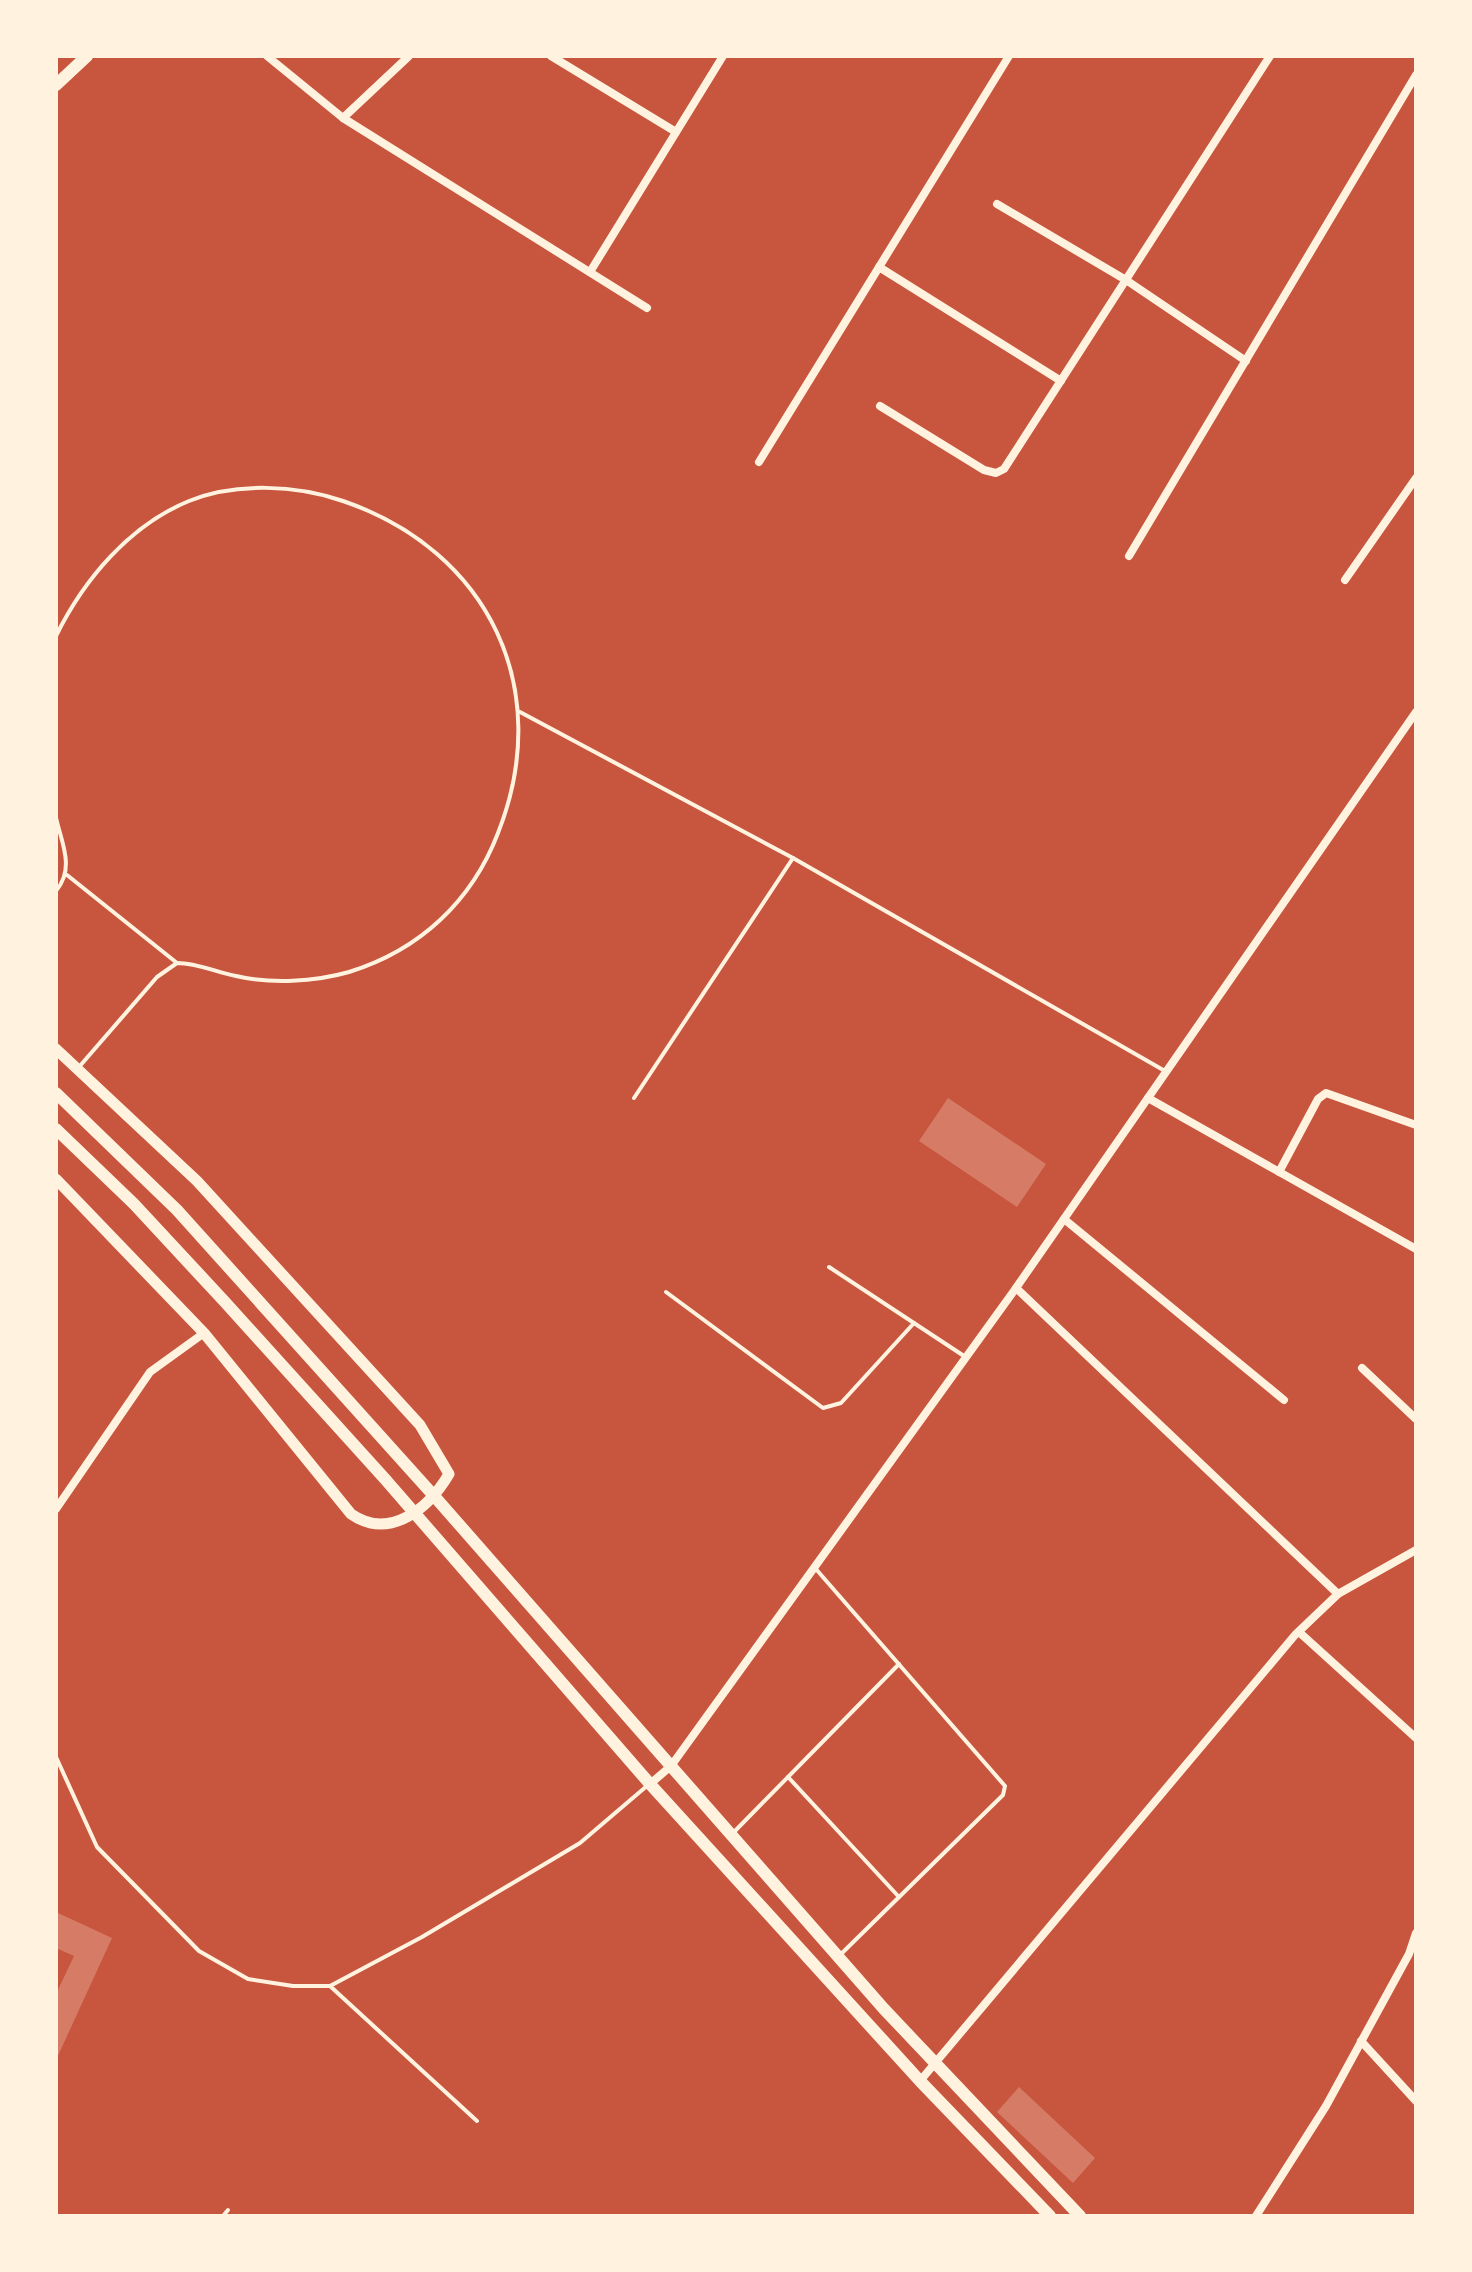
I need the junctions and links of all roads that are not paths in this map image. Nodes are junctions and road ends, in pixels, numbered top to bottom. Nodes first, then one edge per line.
1 (87, 56) edge
2 (267, 56) edge
3 (409, 56) edge
4 (551, 56) edge
5 (723, 56) edge
6 (1009, 56) edge
7 (1270, 56) edge
8 (1416, 75) edge
9 (56, 85) edge
10 (343, 118) junction
11 (676, 132) junction
12 (997, 204) dead end
13 (879, 267) junction
14 (590, 272) junction
15 (1126, 280) junction
16 (647, 308) dead end
17 (1246, 361) junction
18 (1061, 381) junction
19 (880, 406) dead end
20 (759, 462) dead end
21 (1416, 478) edge
22 (1129, 556) dead end
23 (1345, 580) dead end
24 (56, 636) edge
25 (520, 712) junction
26 (1416, 712) edge
27 (56, 818) edge
28 (793, 858) junction
29 (67, 875) junction
30 (56, 891) edge
31 (177, 963) junction
32 (56, 1049) edge
33 (78, 1069) junction
34 (1166, 1072) junction
35 (56, 1093) edge
36 (634, 1098) dead end
37 (1148, 1098) junction
38 (1416, 1125) edge
39 (56, 1129) edge
40 (1279, 1172) junction
41 (56, 1179) edge
42 (1064, 1219) junction
43 (1416, 1249) edge
44 (829, 1267) dead end
45 (1016, 1288) junction
46 (666, 1292) dead end
47 (914, 1323) junction
48 (204, 1333) junction
49 (966, 1358) junction
50 (1362, 1368) dead end
51 (1284, 1400) dead end
52 (1416, 1419) edge
53 (435, 1497) junction
54 (56, 1509) edge
55 (414, 1513) junction
56 (1416, 1550) edge
57 (814, 1567) junction
58 (1338, 1594) junction
59 (1299, 1632) junction
60 (899, 1664) junction
61 (1416, 1738) edge
62 (56, 1757) edge
63 (671, 1766) junction
64 (788, 1777) junction
65 (650, 1784) junction
66 (731, 1835) junction
67 (899, 1897) junction
68 (1416, 1933) edge
69 (838, 1957) junction
70 (330, 1986) junction
71 (1361, 2041) junction
72 (937, 2062) junction
73 (920, 2081) junction
74 (1416, 2101) edge
75 (477, 2121) dead end
76 (228, 2210) dead end
77 (223, 2216) edge
78 (1050, 2216) edge
79 (1080, 2216) edge
80 (1256, 2216) edge

1 - 9 main road
2 - 10 street
3 - 10 street
4 - 11 street
5 - 11 street
6 - 13 street
7 - 15 street
8 - 17 street
10 - 14 street
11 - 14 street
12 - 15 street
13 - 18 street
13 - 20 street
14 - 16 street
15 - 17 street
15 - 18 street
17 - 22 street
18 - 19 street
21 - 23 street
24 - 25 lane
25 - 28 lane
25 - 31 lane
26 - 34 street
27 - 29 lane
28 - 34 lane
28 - 36 lane
29 - 30 lane
29 - 31 lane
31 - 33 lane
32 - 33 street
33 - 53 street
34 - 37 street
35 - 53 main road
37 - 40 street
37 - 42 street
38 - 40 street
39 - 55 main road
40 - 43 street
41 - 48 street
42 - 45 street
42 - 51 street
44 - 47 lane
45 - 49 street
45 - 58 street
46 - 47 lane
47 - 49 lane
48 - 54 street
48 - 55 street
49 - 57 street
50 - 52 street
53 - 55 street
53 - 63 main road
55 - 65 main road
56 - 58 street
57 - 60 lane
57 - 63 street
58 - 59 street
59 - 61 street
59 - 72 street
60 - 64 lane
60 - 67 lane
62 - 70 lane
63 - 65 street
63 - 66 main road
64 - 66 lane
64 - 67 lane
65 - 70 lane
65 - 73 main road
66 - 69 main road
67 - 69 lane
68 - 71 street
69 - 72 main road
70 - 75 lane
71 - 74 street
71 - 80 street
72 - 73 street
72 - 79 main road
73 - 78 main road
76 - 77 lane

